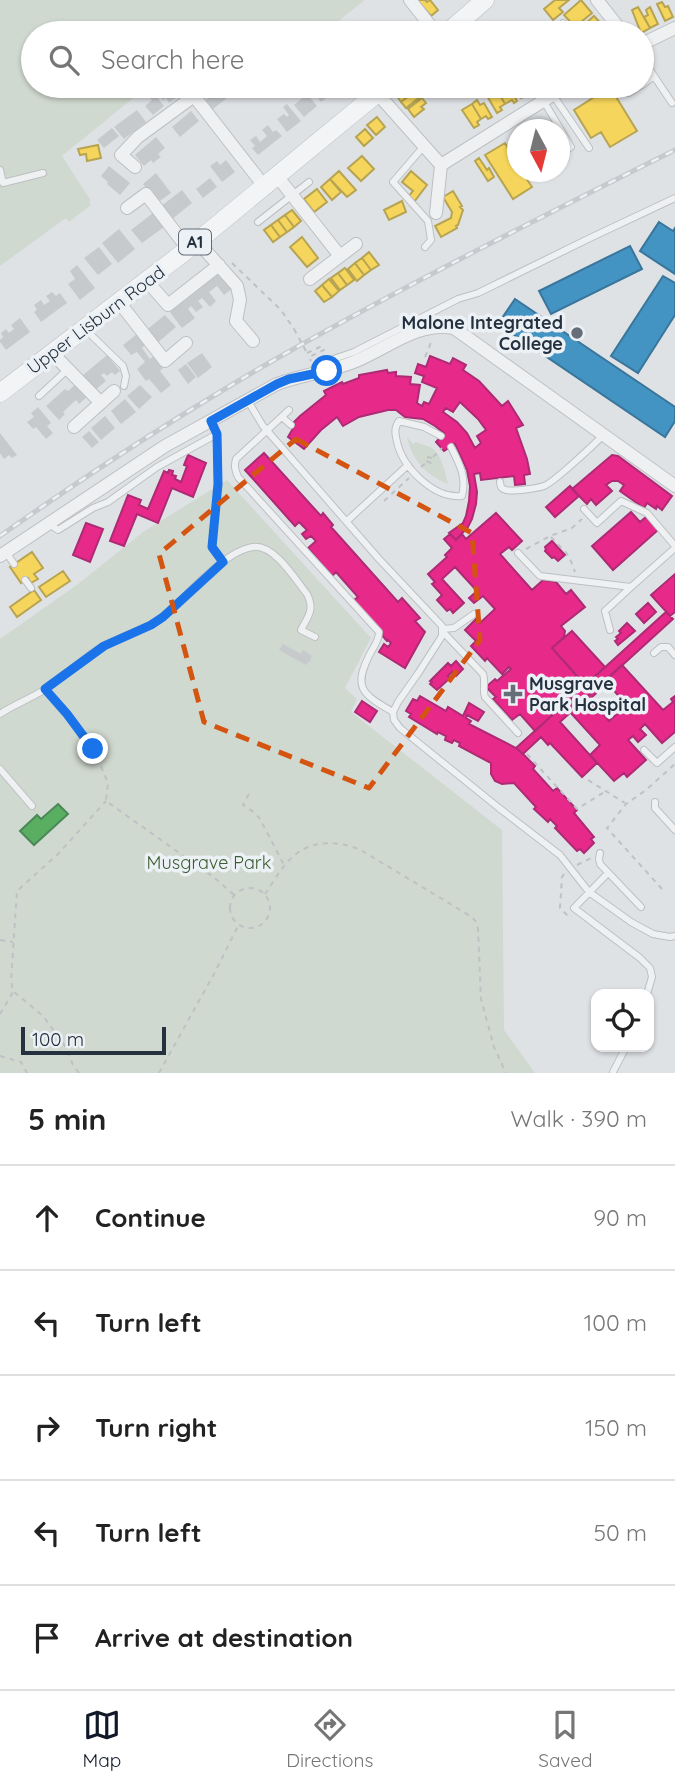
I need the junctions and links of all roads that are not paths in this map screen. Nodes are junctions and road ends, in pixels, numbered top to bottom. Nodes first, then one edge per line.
1 (410, 0) edge
2 (485, 0) edge
3 (598, 0) edge
4 (427, 21) edge
5 (461, 21) edge
6 (614, 21) edge
7 (675, 28) edge
8 (654, 38) edge
9 (654, 76) edge
10 (191, 98) edge
11 (196, 98) edge
12 (371, 98) edge
13 (387, 98) edge
14 (546, 98) edge
15 (548, 98) edge
16 (549, 98) edge
17 (672, 103) dead end
18 (558, 119) edge
19 (424, 146) junction
20 (589, 148) dead end
21 (441, 165) junction
22 (135, 167) dead end
23 (43, 173) dead end
24 (1, 175) edge
25 (271, 181) junction
26 (309, 181) dead end
27 (292, 195) junction
28 (675, 198) edge
29 (127, 208) dead end
30 (436, 213) dead end
31 (258, 222) dead end
32 (356, 244) dead end
33 (192, 245) junction
34 (425, 247) dead end
35 (340, 256) junction
36 (219, 265) junction
37 (310, 279) dead end
38 (147, 281) junction
39 (119, 302) junction
40 (85, 329) junction
41 (253, 341) dead end
42 (186, 343) dead end
43 (52, 353) junction
44 (68, 369) junction
45 (313, 374) junction
46 (1, 389) edge
47 (119, 389) joint
48 (39, 396) dead end
49 (248, 401) junction
50 (101, 402) junction
51 (289, 410) dead end
52 (282, 417) junction
53 (211, 421) junction
54 (291, 425) dead end
55 (74, 427) dead end
56 (267, 430) junction
57 (217, 434) junction
58 (603, 435) junction
59 (442, 436) dead end
60 (451, 447) dead end
61 (408, 465) junction
62 (500, 482) dead end
63 (675, 486) edge
64 (586, 511) road end
65 (347, 521) junction
66 (48, 523) junction
67 (675, 547) edge
68 (519, 553) road end
69 (3, 554) edge
70 (223, 562) junction
71 (14, 564) dead end
72 (25, 580) dead end
73 (631, 587) junction
74 (32, 588) dead end
75 (474, 614) dead end
76 (610, 630) dead end
77 (443, 631) junction
78 (315, 638) dead end
79 (654, 653) dead end
80 (675, 655) edge
81 (45, 689) junction
82 (0, 700) edge
83 (3, 712) edge
84 (393, 712) junction
85 (518, 733) dead end
86 (675, 747) edge
87 (93, 749) road end
88 (644, 750) dead end
89 (0, 769) edge
90 (655, 802) dead end
91 (32, 806) dead end
92 (675, 830) edge
93 (600, 853) dead end
94 (608, 873) junction
95 (589, 892) junction
96 (641, 908) dead end
97 (675, 936) edge
98 (648, 989) edge
99 (623, 1052) edge
100 (613, 1072) edge

1 - 4 street
2 - 5 main road
3 - 6 street
7 - 8 street
9 - 17 lane
10 - 22 street
11 - 25 street
12 - 25 main road, Upper Lisburn Road / A1
13 - 19 street
14 - 21 street
15 - 18 lane
16 - 20 lane
19 - 21 street
19 - 34 lane
21 - 30 street
23 - 24 lane
25 - 27 street
25 - 33 main road, Upper Lisburn Road / A1
26 - 27 lane
27 - 31 lane
27 - 35 street
28 - 45 lane
29 - 33 street
32 - 35 street
33 - 36 street
33 - 38 main road, Upper Lisburn Road / A1
35 - 37 street
36 - 38 street
36 - 41 street
38 - 39 main road, Upper Lisburn Road / A1
39 - 40 main road, Upper Lisburn Road / A1
39 - 42 street
40 - 43 main road, Upper Lisburn Road / A1
40 - 47 lane
43 - 44 street
43 - 46 main road, Upper Lisburn Road / A1
44 - 48 lane
44 - 50 street
45 - 49 street
45 - 58 street
47 - 50 street
49 - 53 street
49 - 56 lane
50 - 55 street
51 - 52 lane
52 - 54 lane
52 - 56 lane
53 - 57 lane
53 - 66 street
56 - 65 lane
56 - 84 lane
57 - 66 lane
57 - 70 lane
58 - 62 lane
58 - 63 street
59 - 61 lane
60 - 61 lane
61 - 65 lane
64 - 67 lane
65 - 77 lane
66 - 69 street
67 - 73 lane
68 - 73 lane
69 - 71 lane
70 - 78 lane
70 - 81 lane
72 - 74 lane
73 - 76 lane
75 - 77 lane
77 - 84 lane
77 - 85 lane
79 - 80 lane
81 - 83 lane
81 - 87 lane
82 - 83 lane
84 - 95 lane
86 - 88 lane
89 - 91 lane
90 - 92 lane
93 - 94 lane
94 - 95 lane
94 - 96 lane
95 - 97 lane
95 - 98 lane
99 - 100 lane

